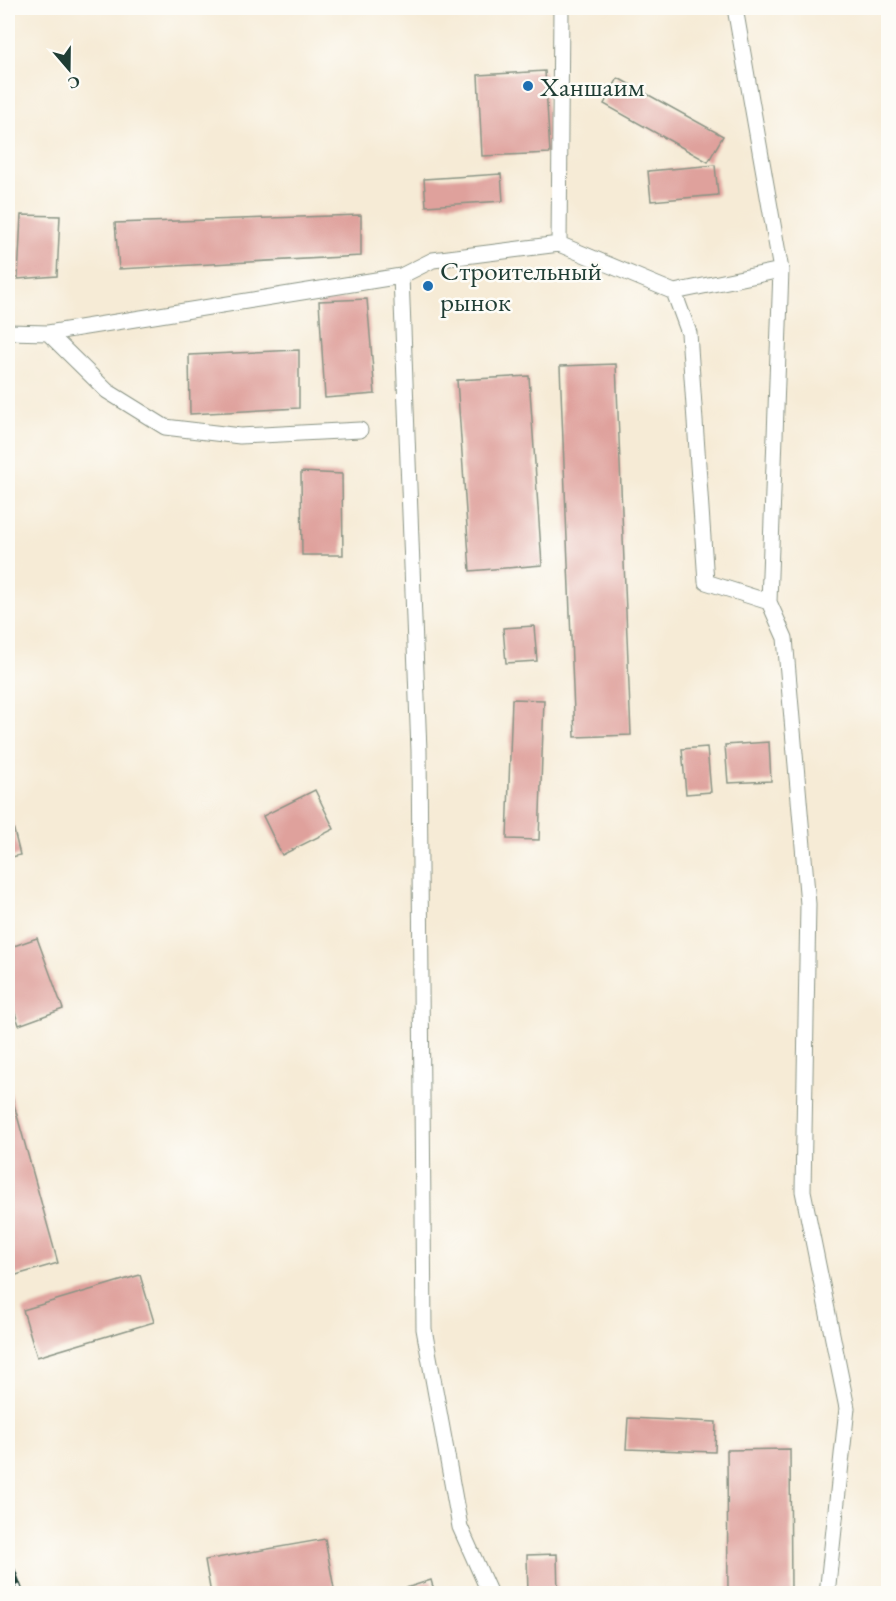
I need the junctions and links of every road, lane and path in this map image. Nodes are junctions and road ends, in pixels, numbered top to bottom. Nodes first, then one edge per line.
1 (561, 8) edge
2 (735, 8) edge
3 (559, 244) junction
4 (781, 270) junction
5 (401, 276) junction
6 (674, 292) junction
7 (8, 332) edge
8 (48, 333) junction
9 (360, 430) dead end
10 (769, 602) junction
11 (490, 1593) edge
12 (827, 1593) edge

1 - 3 lane
2 - 4 lane
3 - 5 lane
3 - 6 lane
4 - 6 lane
4 - 10 lane
5 - 8 lane
5 - 11 lane
6 - 10 lane
7 - 8 lane
8 - 9 lane
10 - 12 lane

